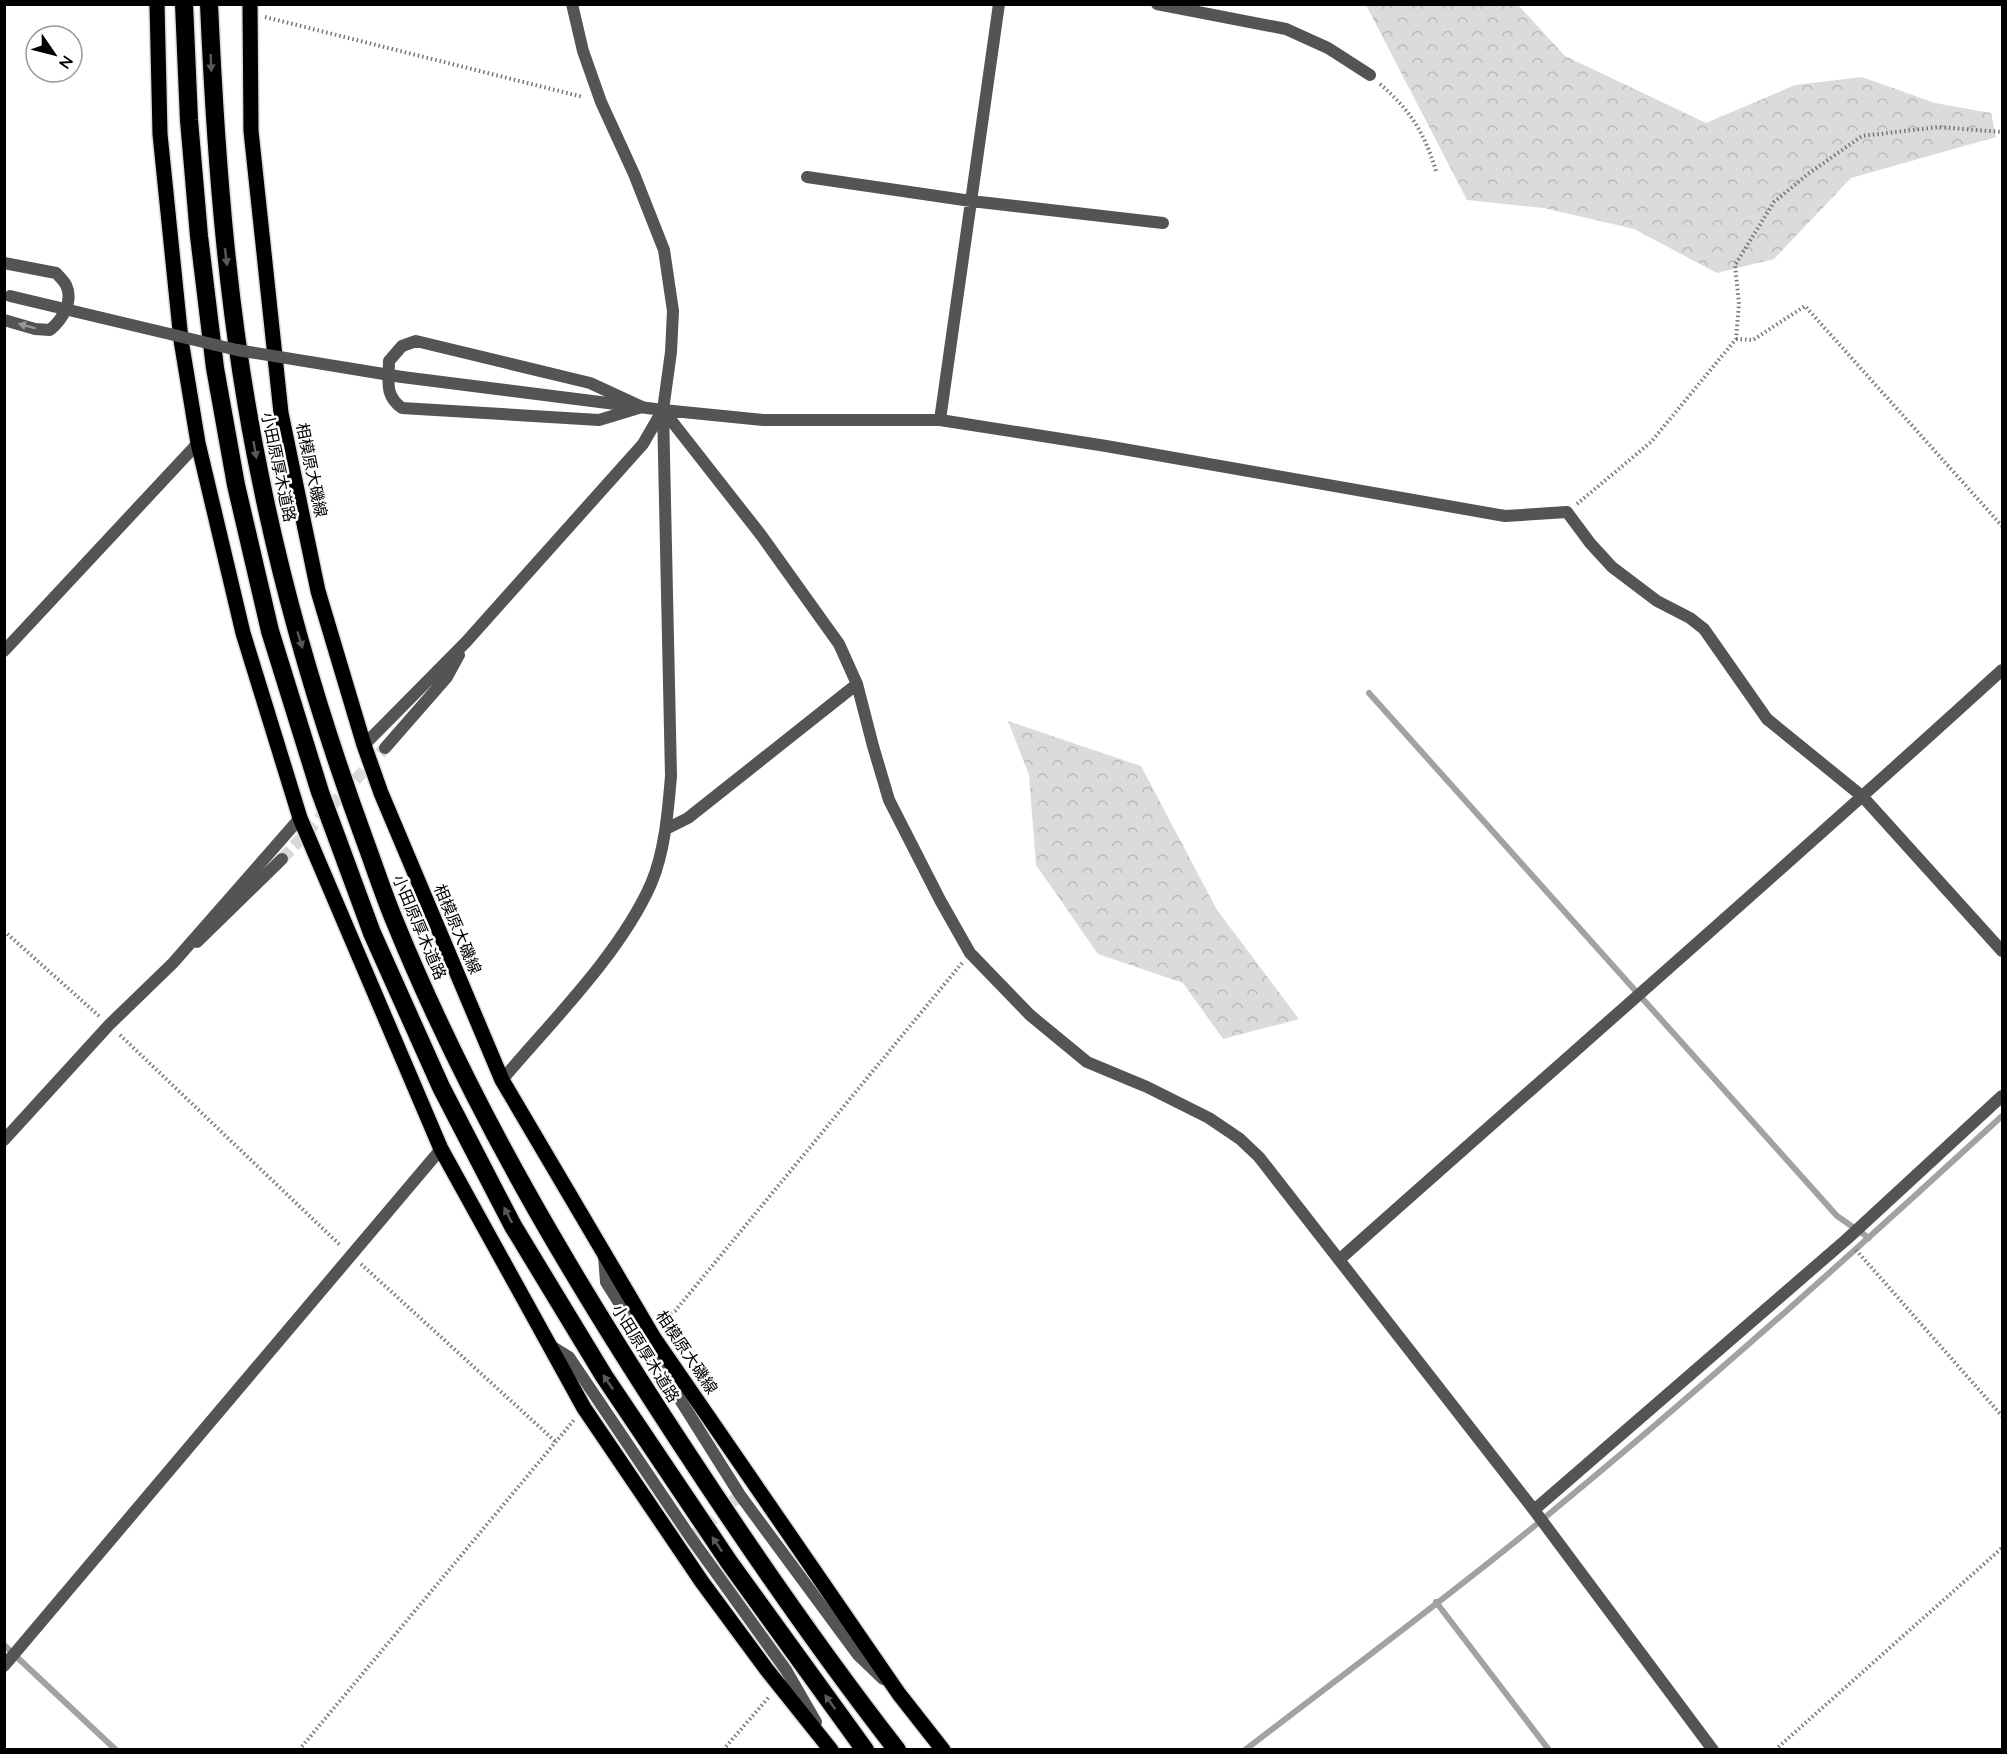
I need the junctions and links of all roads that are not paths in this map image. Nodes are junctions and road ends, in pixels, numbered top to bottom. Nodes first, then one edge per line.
1 (157, 4) edge
2 (184, 4) edge
3 (209, 4) edge
4 (572, 4) edge
5 (999, 4) edge
6 (1157, 4) edge
7 (250, 9) edge
8 (1370, 75) road end
9 (807, 177) dead end
10 (971, 201) junction
11 (1163, 224) dead end
12 (4, 263) edge
13 (7, 296) edge
14 (64, 311) junction
15 (4, 320) edge
16 (181, 340) junction
17 (642, 407) junction
18 (663, 410) junction
19 (940, 420) junction
20 (198, 443) junction
21 (466, 642) junction
22 (4, 651) edge
23 (2002, 670) edge
24 (857, 684) junction
25 (364, 745) junction
26 (386, 748) tunnel mouth
27 (1863, 797) junction
28 (300, 818) junction
29 (666, 829) junction
30 (282, 859) tunnel mouth
31 (2002, 951) edge
32 (173, 963) junction
33 (502, 1080) junction
34 (2002, 1096) edge
35 (4, 1140) edge
36 (441, 1149) junction
37 (604, 1253) junction
38 (1339, 1260) junction
39 (548, 1344) junction
40 (1534, 1510) junction
41 (4, 1666) edge
42 (899, 1694) junction
43 (831, 1749) edge
44 (865, 1749) edge
45 (897, 1749) edge
46 (943, 1749) edge
47 (1713, 1749) edge

1 - 16 main road
44 -> 2 highway
3 -> 45 highway, 小田原厚木道路
4 - 18 street
5 - 10 street
6 - 8 street
7 - 25 main road, 相模原大磯線
9 - 10 street
10 - 11 street
10 - 19 street
12 - 14 street
13 - 17 street, bridge
14 -> 15 street
14 - 16 street
16 - 20 main road
17 - 17 street
17 - 18 street
18 - 19 street
18 - 21 street
18 - 24 street
18 - 29 street
19 - 27 street
20 - 22 street
20 - 28 main road
21 - 25 street
21 - 26 street
23 - 27 street
24 - 29 street
24 - 38 street
25 - 33 main road, 相模原大磯線
27 - 31 street
27 - 38 street
28 - 32 street
28 - 36 main road
29 - 33 street
30 - 32 street
32 - 35 street
33 - 37 main road, 相模原大磯線
34 - 40 street
36 - 39 main road
36 - 41 street
37 - 42 main road, 相模原大磯線
37 - 42 street
38 - 40 street
39 - 43 main road
39 - 43 street
40 - 47 street
42 - 46 main road, 相模原大磯線

